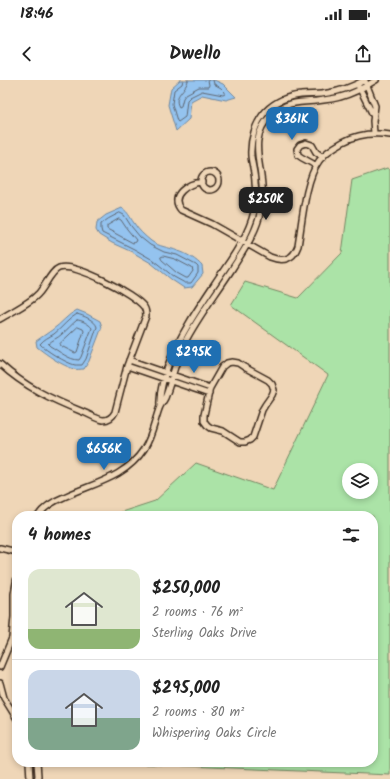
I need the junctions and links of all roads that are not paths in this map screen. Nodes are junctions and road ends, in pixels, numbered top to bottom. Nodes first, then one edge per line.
1 (365, 80) edge
2 (376, 80) edge
3 (367, 86) junction
4 (358, 87) junction
5 (374, 117) junction
6 (374, 133) junction
7 (390, 135) edge
8 (323, 156) junction
9 (316, 166) junction
10 (202, 182) dead end
11 (242, 241) junction
12 (247, 244) junction
13 (0, 319) edge
14 (129, 360) junction
15 (0, 364) edge
16 (127, 366) junction
17 (166, 373) junction
18 (172, 375) junction
19 (164, 378) junction
20 (170, 381) junction
21 (210, 391) junction
22 (160, 407) junction
23 (42, 511) edge
24 (0, 548) edge
25 (12, 551) edge
26 (12, 638) edge
27 (0, 668) edge
28 (0, 683) edge
29 (12, 711) edge
30 (30, 767) edge
31 (37, 767) edge
32 (30, 779) edge
33 (37, 779) edge

1 - 3 street
1 - 4 street
2 - 3 street
3 - 4 street
3 - 5 street
4 - 5 street
4 - 11 street
4 - 12 street
5 - 6 street
6 - 7 street
6 - 8 street
8 - 9 street
8 - 9 street
9 - 12 street
10 - 11 street
11 - 12 street
11 - 17 street
12 - 18 street
13 - 14 street
14 - 16 street
14 - 17 street
15 - 16 street
16 - 19 street
17 - 18 street
17 - 19 street
18 - 20 street
18 - 21 street
19 - 20 street
19 - 22 street
20 - 21 street
20 - 22 street
21 - 21 street
22 - 23 street
24 - 25 street
26 - 27 street
28 - 29 street
30 - 32 street
31 - 33 street

